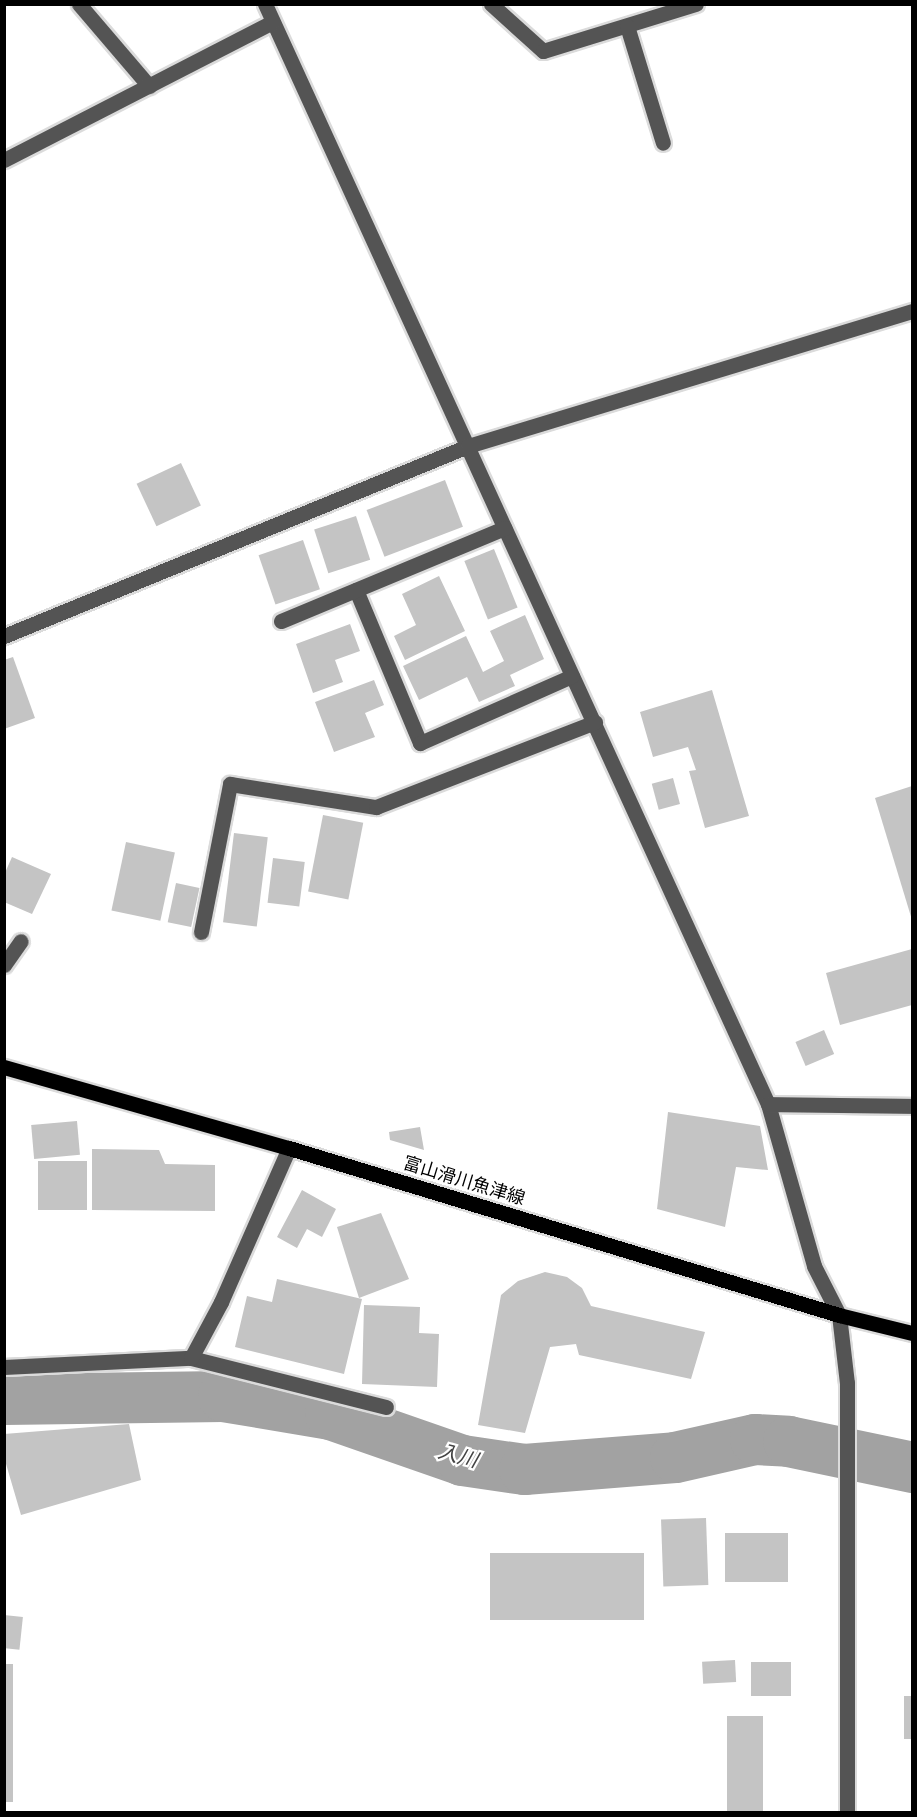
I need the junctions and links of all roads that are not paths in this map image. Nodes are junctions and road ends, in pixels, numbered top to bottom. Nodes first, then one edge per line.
1 (79, 4) edge
2 (265, 4) edge
3 (491, 4) edge
4 (696, 4) edge
5 (273, 22) junction
6 (627, 26) junction
7 (149, 86) junction
8 (663, 142) dead end
9 (4, 160) edge
10 (912, 311) edge
11 (468, 446) junction
12 (504, 528) junction
13 (356, 590) junction
14 (281, 621) dead end
15 (4, 636) edge
16 (572, 676) junction
17 (595, 722) junction
18 (201, 932) dead end
19 (21, 941) dead end
20 (4, 965) edge
21 (4, 1067) edge
22 (768, 1104) junction
23 (912, 1106) edge
24 (289, 1148) junction
25 (839, 1315) junction
26 (912, 1333) edge
27 (191, 1358) junction
28 (4, 1367) edge
29 (386, 1407) dead end
30 (847, 1812) edge

1 - 7 street
2 - 5 street
3 - 6 street
4 - 6 street
5 - 7 street
5 - 11 street
6 - 8 street
7 - 9 street
10 - 11 street
11 - 12 street
11 - 15 street
12 - 13 street
12 - 16 street
13 - 14 street
13 - 16 street
16 - 17 street
17 - 18 street
17 - 22 street
19 - 20 street
21 - 24 main road, 富山滑川魚津線
22 - 23 street
22 - 25 street
24 - 25 main road, 富山滑川魚津線
24 - 27 street
25 - 26 main road, 富山滑川魚津線
25 - 30 street
27 - 28 street
27 - 29 street

